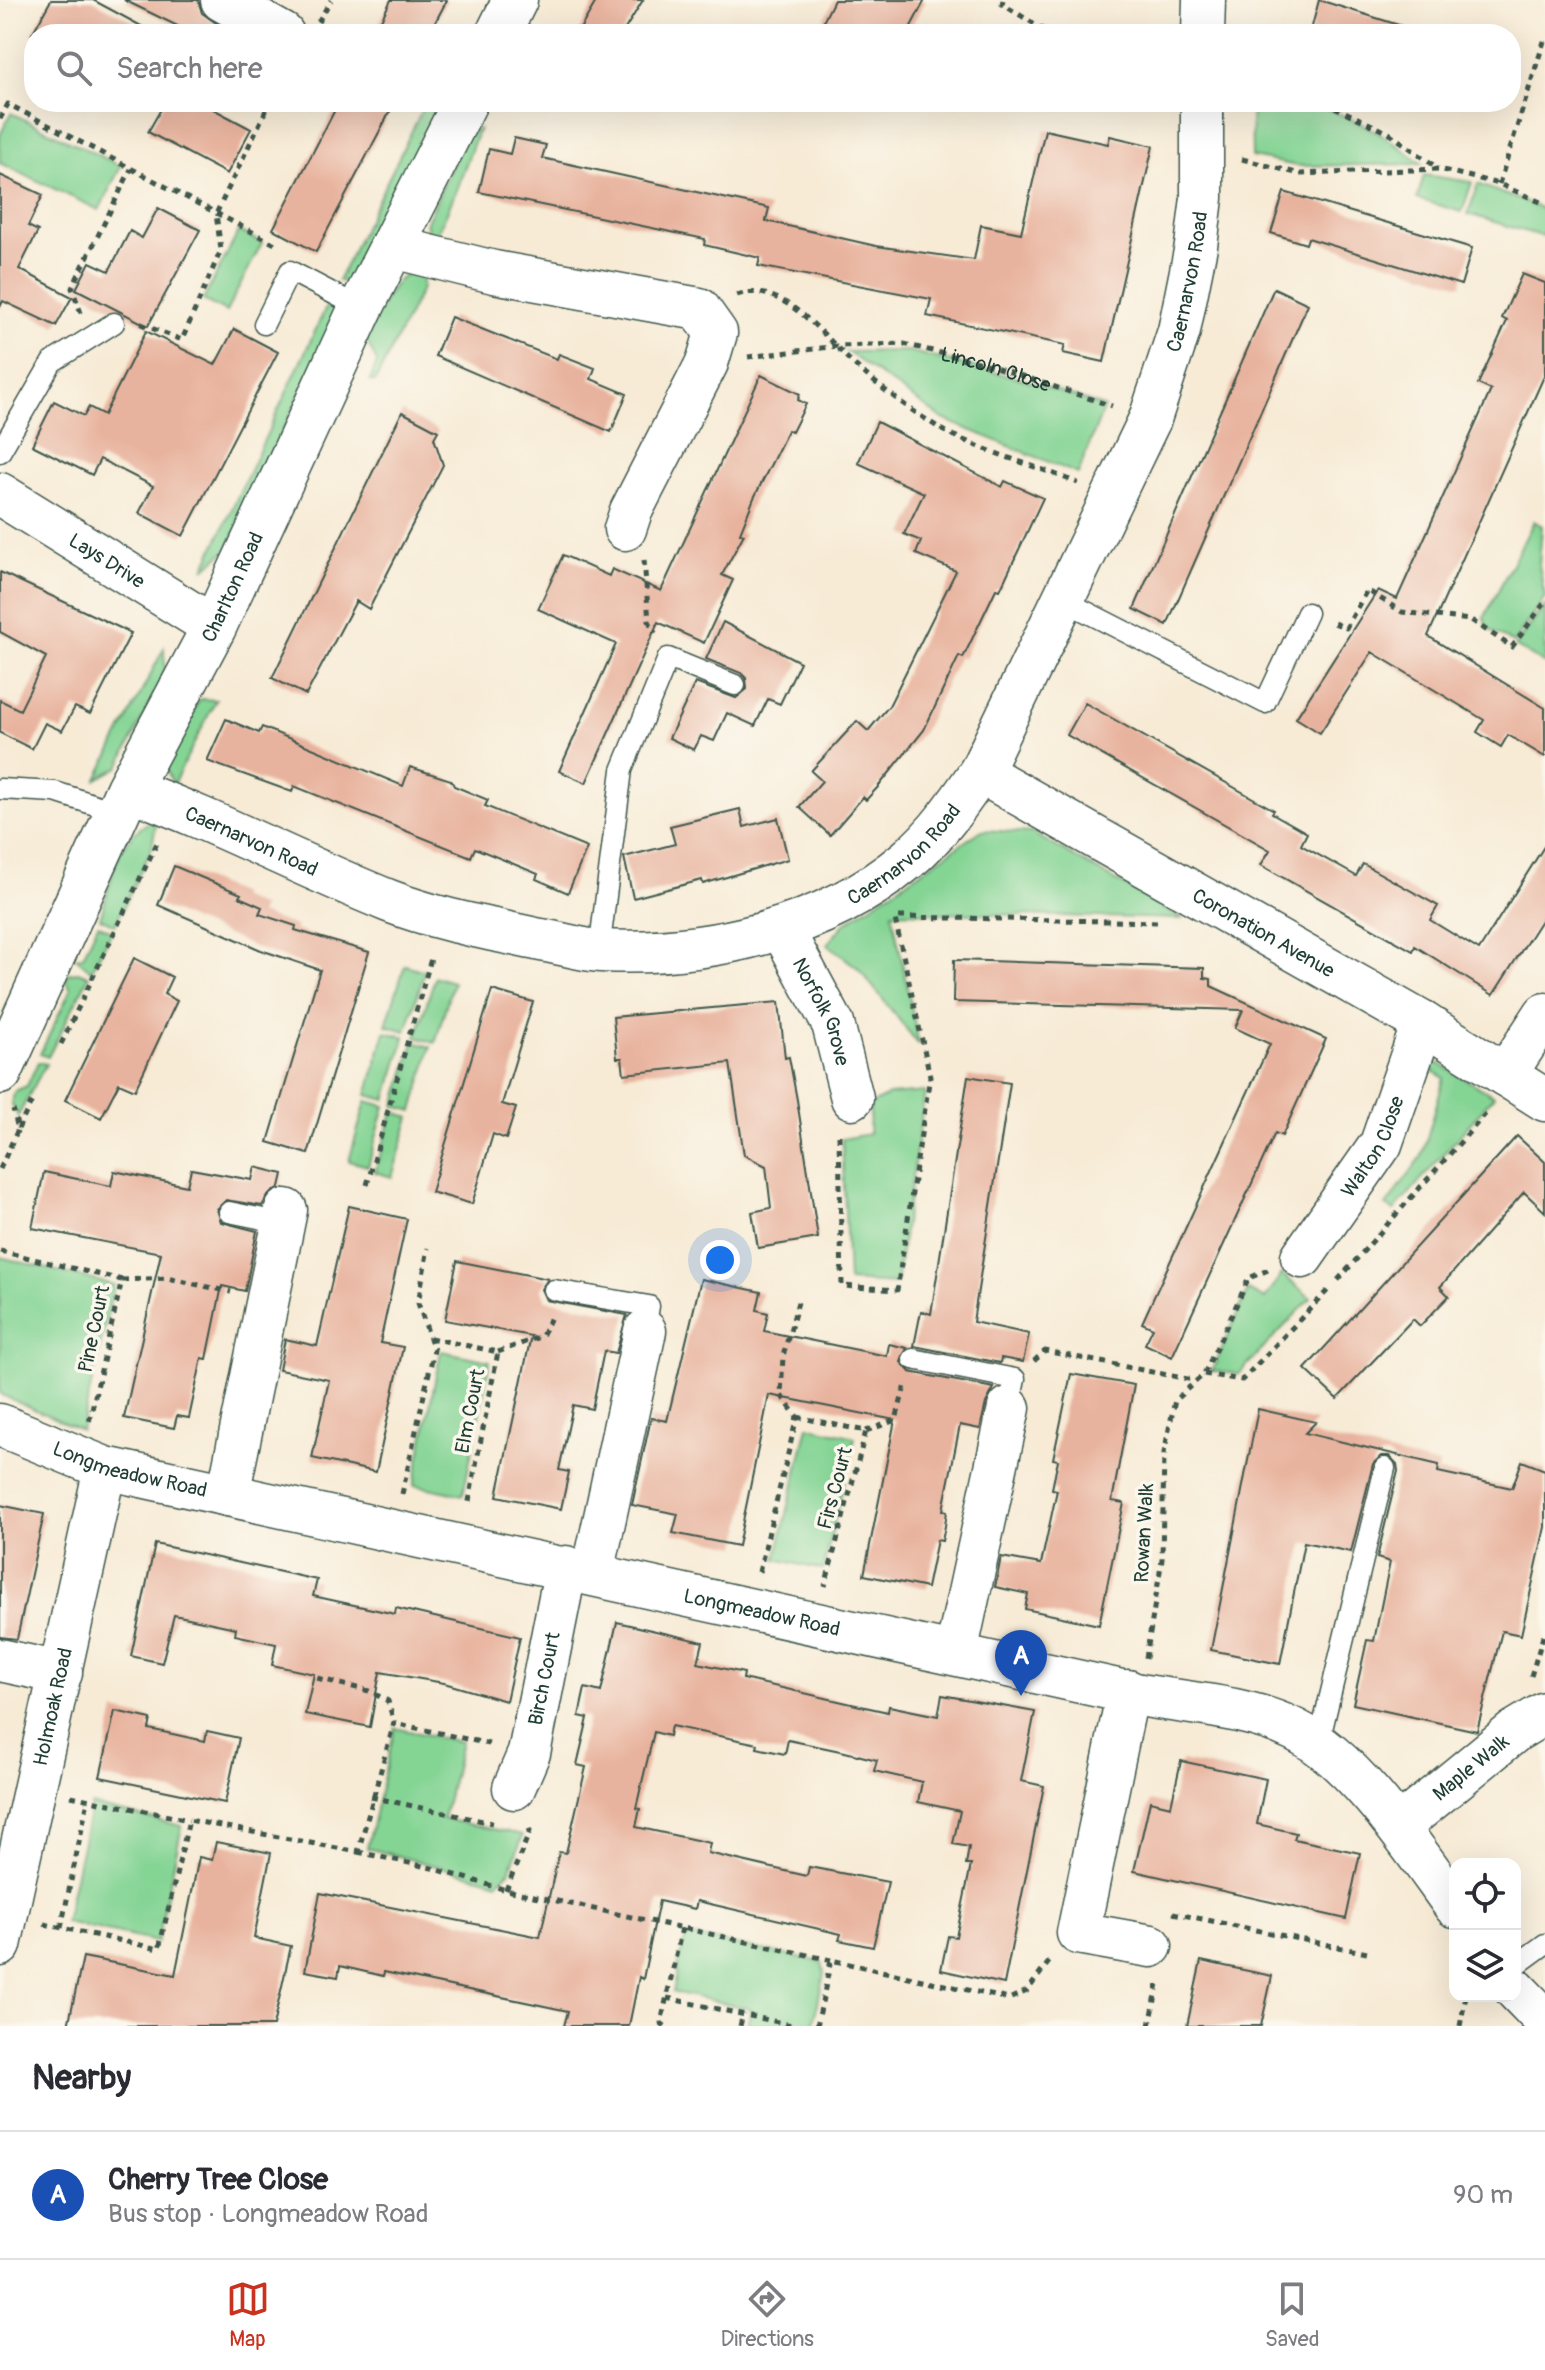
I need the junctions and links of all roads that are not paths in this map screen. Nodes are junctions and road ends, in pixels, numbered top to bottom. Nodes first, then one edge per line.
1 (222, 0) edge
2 (515, 0) edge
3 (1204, 0) edge
4 (265, 24) edge
5 (503, 24) edge
6 (1203, 24) edge
7 (460, 112) edge
8 (1202, 112) edge
9 (393, 247) junction
10 (361, 308) junction
11 (114, 323) road end
12 (264, 324) dead end
13 (0, 452) edge
14 (0, 494) edge
15 (628, 520) road end
16 (1063, 600) junction
17 (1307, 613) road end
18 (214, 627) junction
19 (735, 685) dead end
20 (980, 772) junction
21 (0, 789) edge
22 (122, 801) junction
23 (783, 931) junction
24 (599, 951) junction
25 (1545, 1014) edge
26 (1423, 1023) junction
27 (13, 1077) edge
28 (1522, 1085) edge
29 (852, 1098) road end
30 (229, 1212) dead end
31 (285, 1217) joint
32 (1302, 1257) road end
33 (558, 1290) road end
34 (645, 1331) joint
35 (913, 1359) road end
36 (1012, 1393) joint
37 (0, 1425) edge
38 (93, 1463) junction
39 (1385, 1468) dead end
40 (228, 1495) junction
41 (579, 1570) junction
42 (956, 1653) junction
43 (0, 1660) edge
44 (61, 1673) junction
45 (1134, 1693) junction
46 (1545, 1713) edge
47 (1318, 1746) junction
48 (515, 1798) road end
49 (1398, 1827) junction
50 (1449, 1898) edge
51 (1155, 1928) road end
52 (3, 1930) edge
53 (1545, 1944) edge
54 (1521, 1962) edge
55 (1521, 1995) edge
56 (1545, 2020) edge

1 - 4 street
2 - 5 street
3 - 6 street
7 - 9 street, Charlton Road
8 - 16 street, Caernarvon Road
9 - 10 street, Charlton Road
9 - 15 street
10 - 12 lane
10 - 18 street, Charlton Road
11 - 13 lane
14 - 18 street, Lays Drive
16 - 17 lane
16 - 20 street, Caernarvon Road
18 - 22 street, Charlton Road
19 - 24 lane
20 - 23 street, Caernarvon Road
20 - 26 street, Coronation Avenue
21 - 22 lane
22 - 24 street, Caernarvon Road
22 - 27 street, Charlton Road
23 - 24 street, Caernarvon Road
23 - 29 street, Norfolk Grove
25 - 28 street
26 - 28 street, Coronation Avenue
26 - 32 street, Walton Close
30 - 31 lane
31 - 40 street
33 - 34 lane
34 - 41 street, Birch Court
35 - 36 lane
36 - 42 street
37 - 38 street, Longmeadow Road
38 - 40 street, Longmeadow Road
38 - 44 street, Holmoak Road
39 - 47 lane
40 - 41 street, Longmeadow Road
41 - 42 street, Longmeadow Road
41 - 48 street, Birch Court
42 - 45 street, Longmeadow Road
43 - 44 street
44 - 52 street, Holmoak Road
45 - 47 street, Longmeadow Road
45 - 51 street
46 - 49 street, Maple Walk
47 - 49 street, Longmeadow Road
49 - 50 street, Longmeadow Road
53 - 54 lane
55 - 56 street

